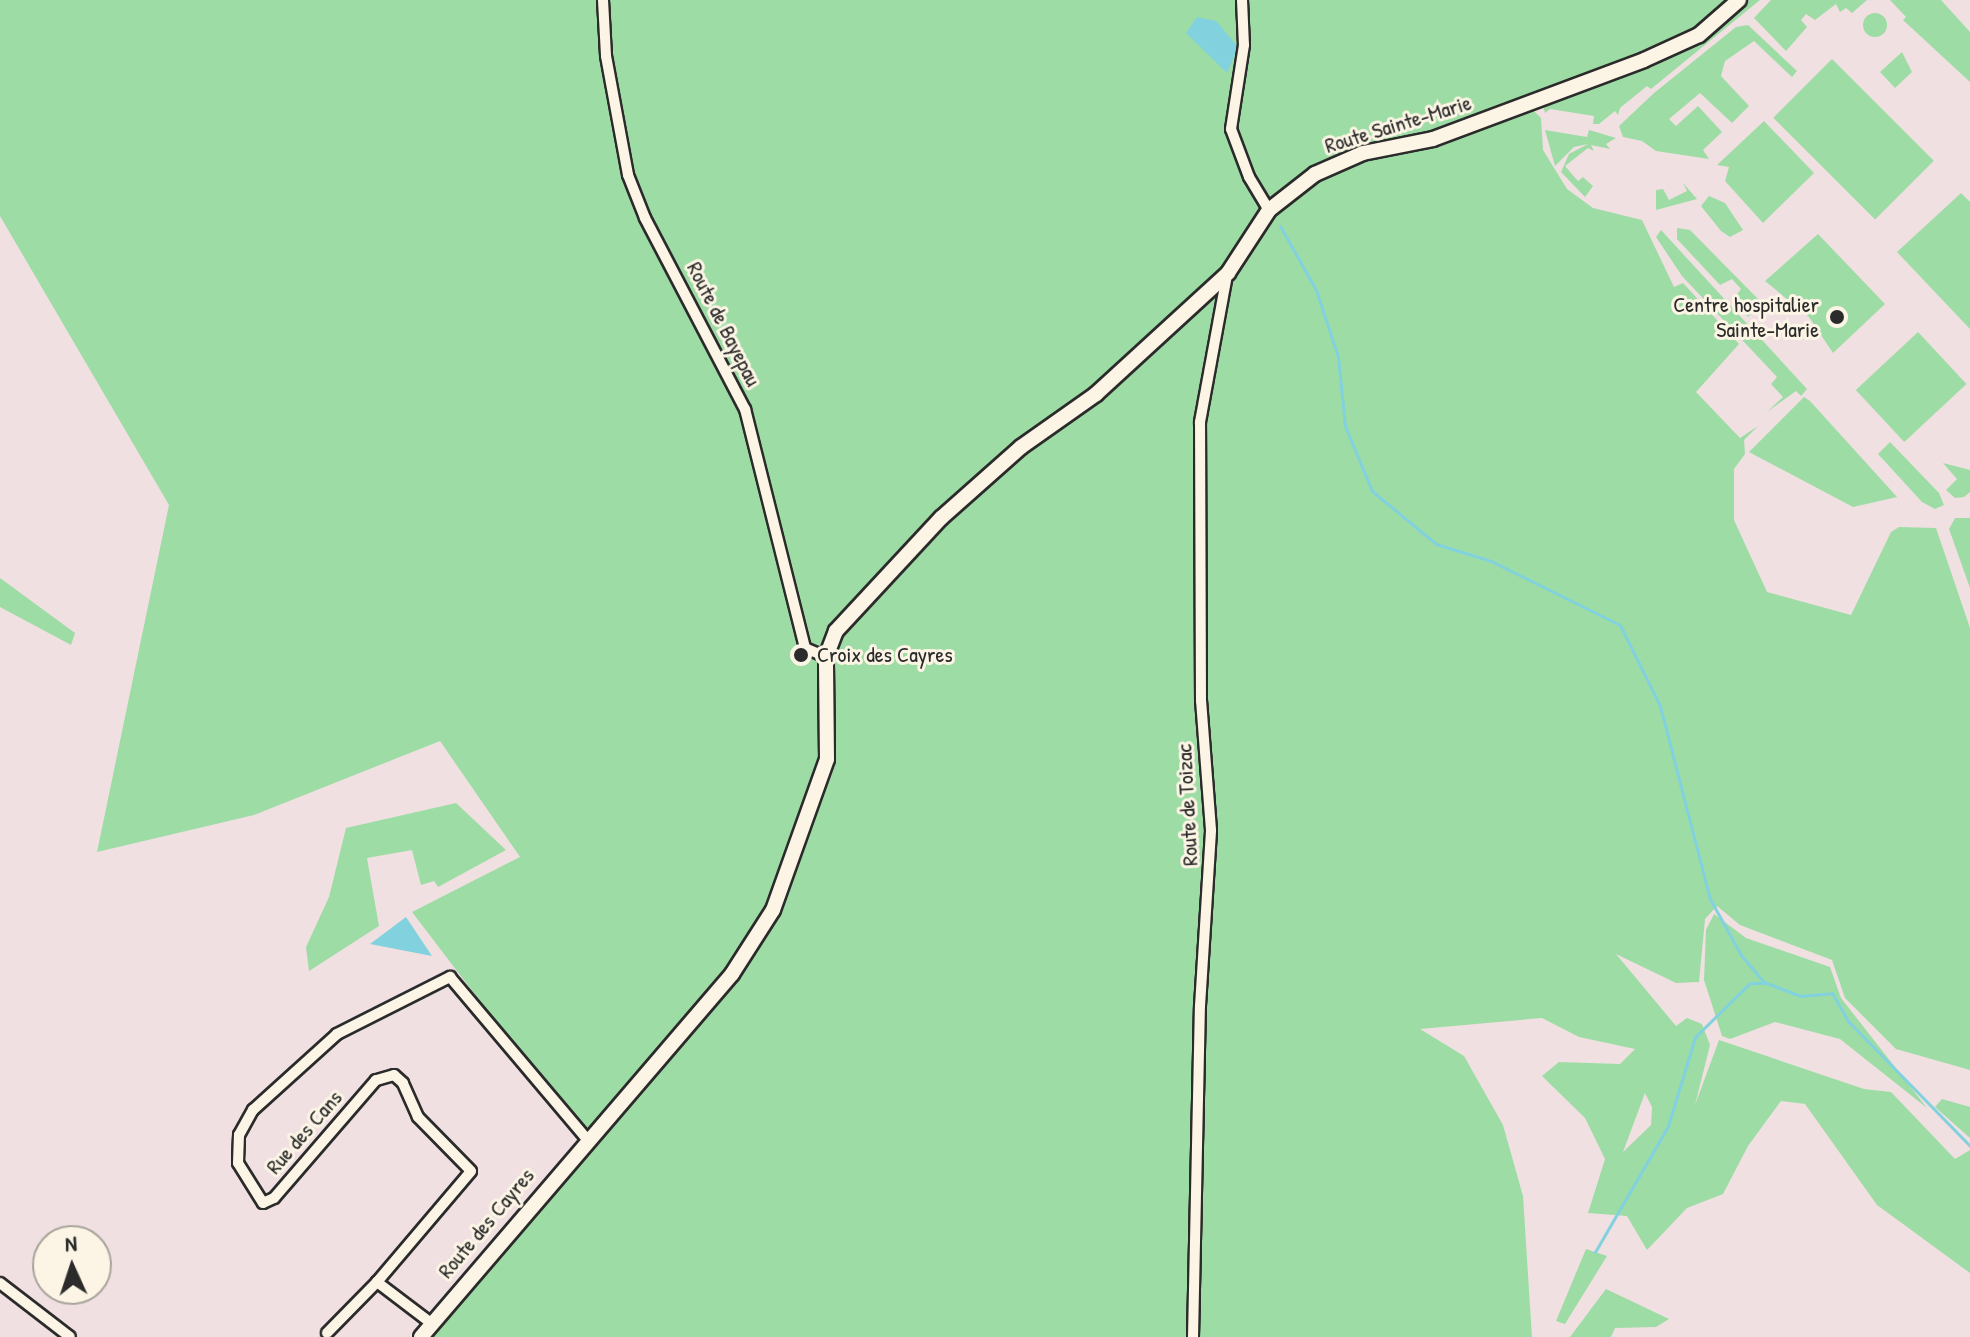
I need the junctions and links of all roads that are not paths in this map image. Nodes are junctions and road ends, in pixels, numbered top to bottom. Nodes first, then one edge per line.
1 (603, 0) edge
2 (1242, 0) edge
3 (1739, 0) edge
4 (1269, 210) junction
5 (1228, 273) junction
6 (826, 657) junction
7 (586, 1138) junction
8 (377, 1282) junction
9 (0, 1283) edge
10 (431, 1323) junction
11 (327, 1333) dead end
12 (70, 1337) edge
13 (421, 1337) edge
14 (1193, 1337) edge

1 - 6 street, Route de Bayepau
2 - 4 street
3 - 4 street, Route Sainte-Marie
4 - 5 street, Route Sainte-Marie
5 - 6 street, Route Sainte-Marie
5 - 14 street, Route de Toizac
6 - 7 street, Route des Cayres
7 - 8 street, Rue des Cans
7 - 10 street, Route des Cayres
8 - 10 street
8 - 11 street
9 - 12 street
10 - 13 street, Route des Cayres

